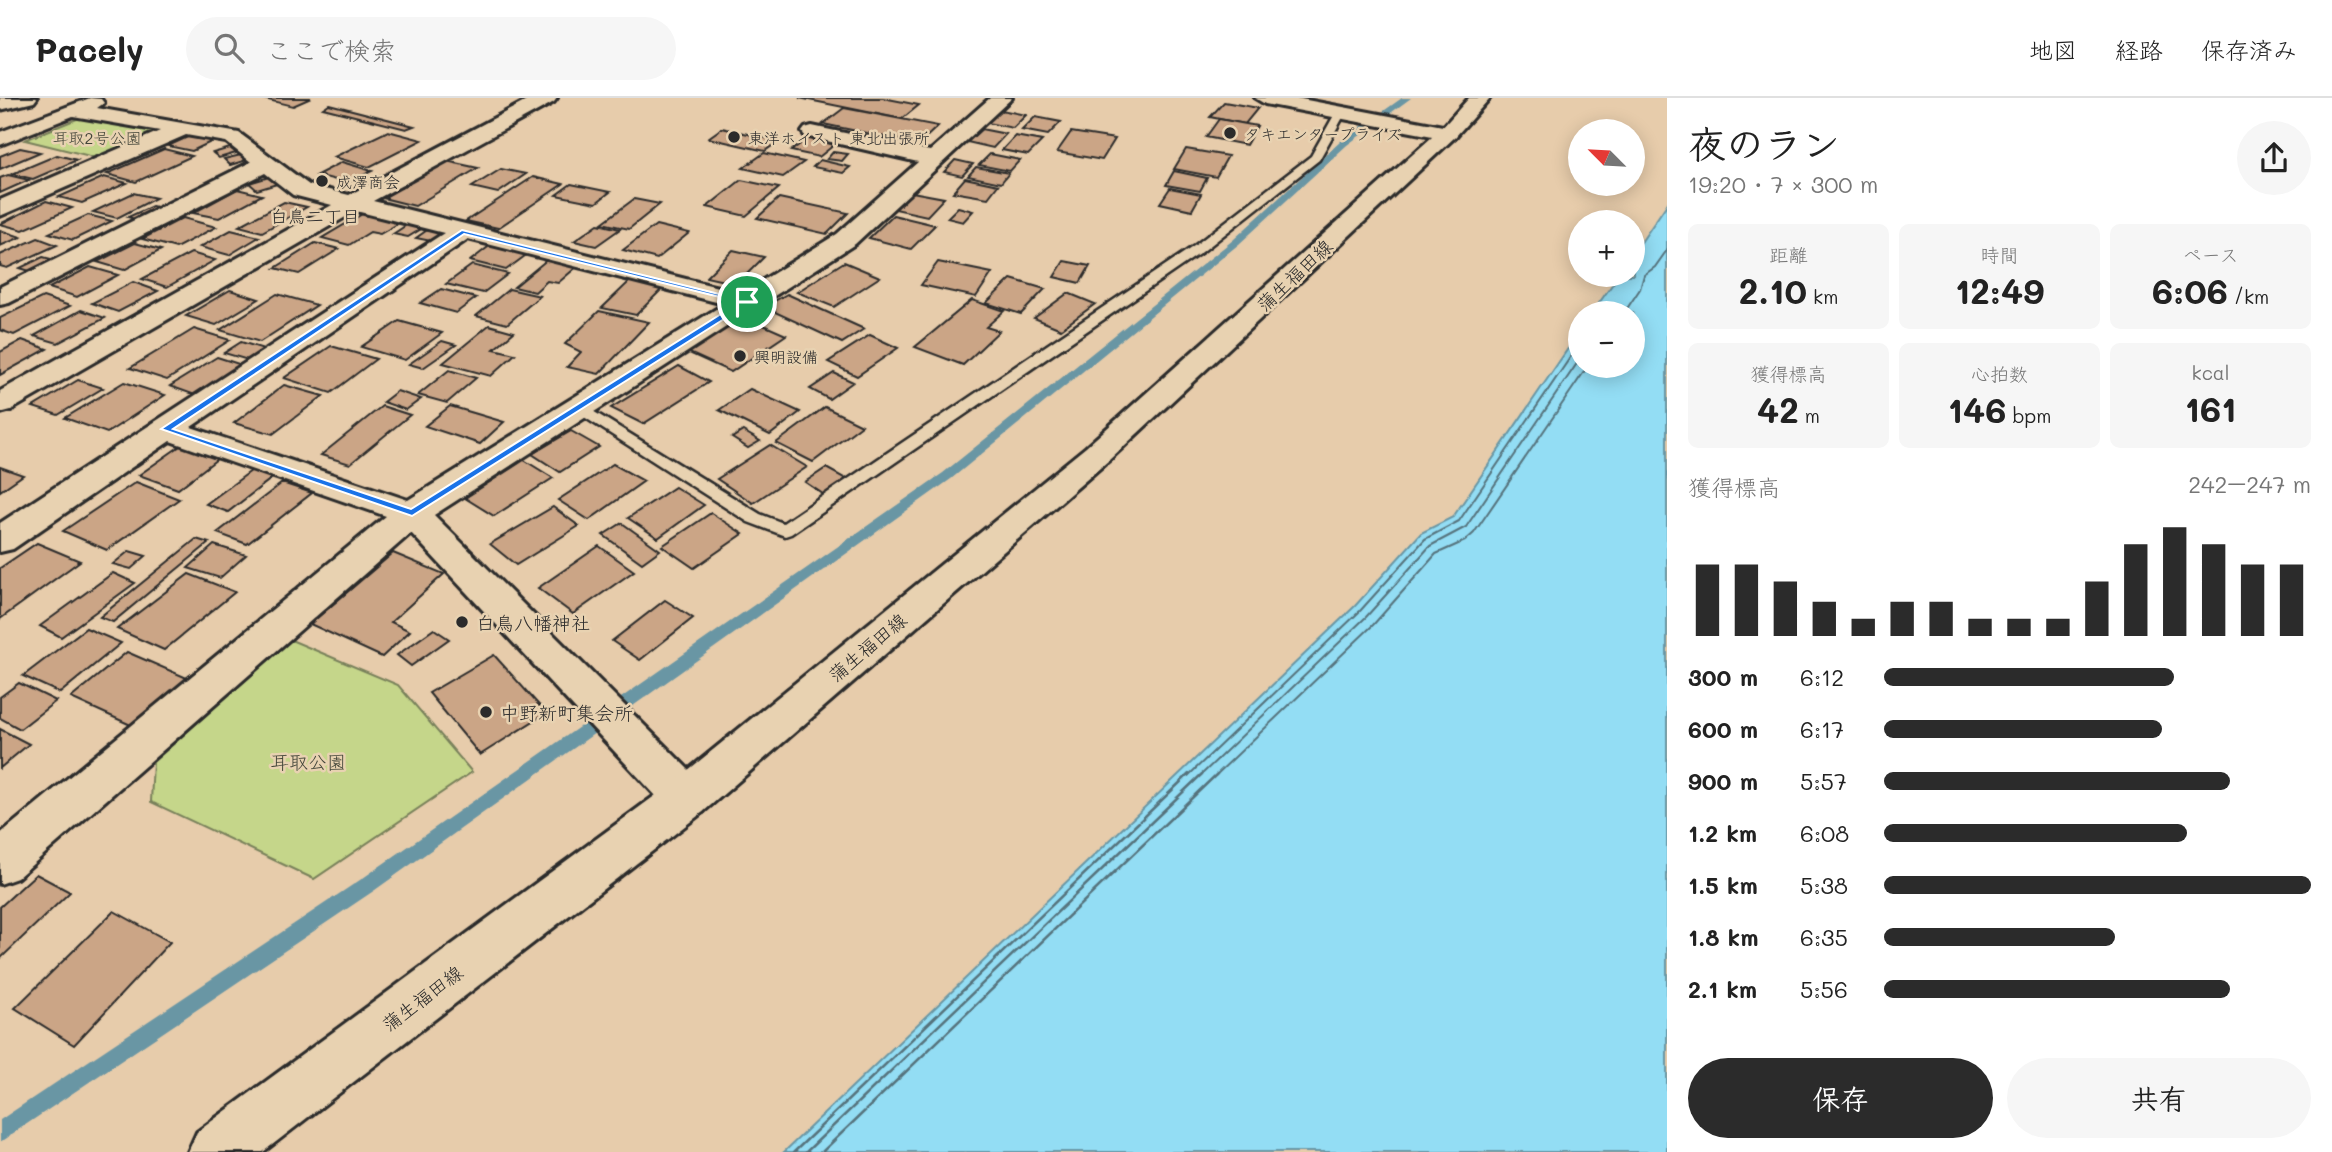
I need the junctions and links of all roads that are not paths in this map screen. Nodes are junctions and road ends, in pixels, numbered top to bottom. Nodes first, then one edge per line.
1 (27, 98) edge
2 (113, 98) edge
3 (547, 98) edge
4 (1002, 98) edge
5 (1265, 98) edge
6 (1480, 98) edge
7 (0, 104) edge
8 (71, 110) junction
9 (1351, 113) junction
10 (183, 129) junction
11 (812, 132) dead end
12 (1448, 133) junction
13 (0, 139) edge
14 (934, 159) junction
15 (267, 163) junction
16 (352, 203) junction
17 (0, 209) edge
18 (462, 232) junction
19 (0, 297) edge
20 (747, 302) junction
21 (1, 404) edge
22 (578, 408) junction
23 (166, 429) junction
24 (412, 513) junction
25 (0, 540) edge
26 (687, 799) junction
27 (0, 863) edge
28 (217, 1152) edge

1 - 7 street
2 - 8 street
3 - 16 street
4 - 14 street
5 - 9 street
6 - 12 street, 蒲生福田線
8 - 10 street
8 - 13 street
9 - 12 street
9 - 22 lane
10 - 15 street
10 - 17 street
11 - 14 street
12 - 26 street, 蒲生福田線
14 - 20 street
15 - 16 street
15 - 19 street
16 - 18 street
16 - 21 street
18 - 20 street
18 - 23 street
20 - 22 street
22 - 24 street
23 - 24 street
23 - 25 street
24 - 26 street
24 - 27 street
26 - 28 street, 蒲生福田線

